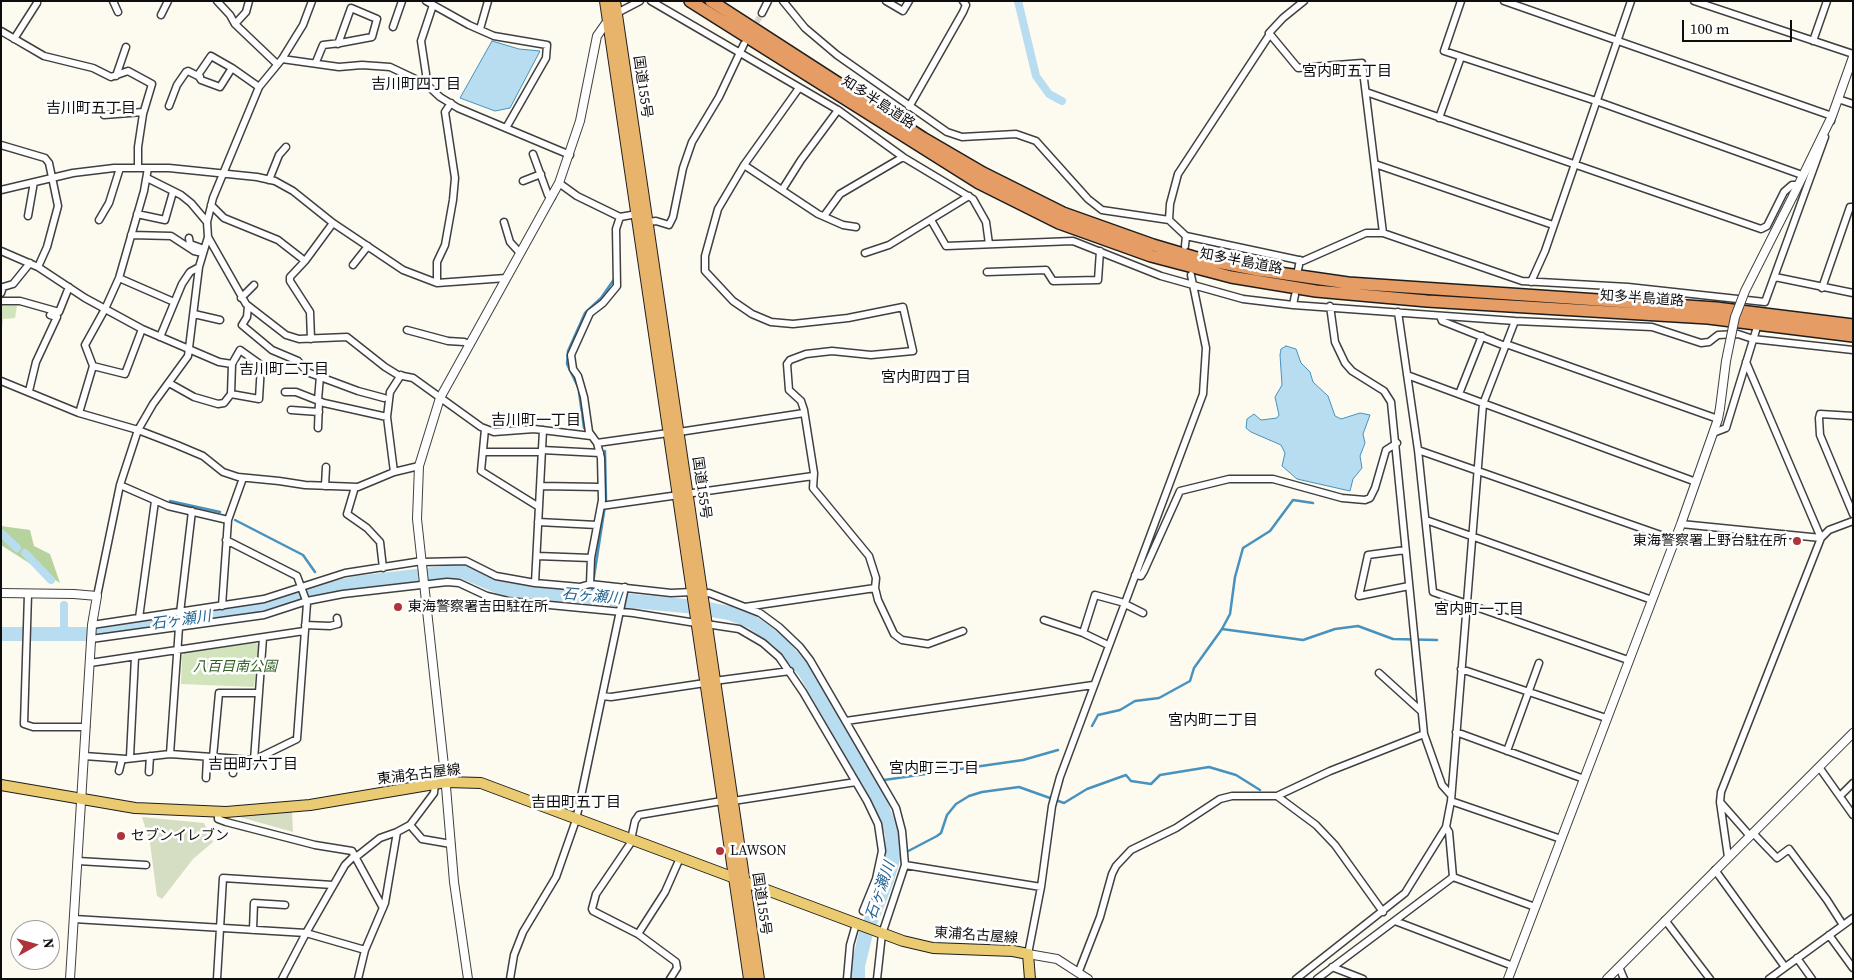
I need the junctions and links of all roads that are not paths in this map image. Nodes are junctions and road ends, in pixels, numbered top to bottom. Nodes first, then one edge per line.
1 (113, 1) edge
2 (168, 1) edge
3 (217, 1) edge
4 (249, 1) edge
5 (312, 1) edge
6 (402, 1) edge
7 (488, 1) edge
8 (605, 1) edge
9 (615, 1) edge
10 (640, 1) edge
11 (650, 1) edge
12 (690, 1) edge
13 (711, 1) edge
14 (768, 1) edge
15 (783, 1) edge
16 (886, 1) edge
17 (909, 1) edge
18 (963, 1) edge
19 (1304, 1) edge
20 (1461, 1) edge
21 (1504, 1) edge
22 (1631, 1) edge
23 (1694, 1) edge
24 (1827, 1) edge
25 (37, 3) dead end
26 (430, 3) edge
27 (118, 12) dead end
28 (762, 13) tunnel mouth
29 (162, 15) dead end
30 (613, 16) junction
31 (235, 24) junction
32 (393, 26) dead end
33 (480, 29) junction
34 (1, 30) edge
35 (1270, 34) junction
36 (14, 39) junction
37 (1813, 41) junction
38 (1618, 42) junction
39 (338, 44) junction
40 (744, 44) dead end
41 (126, 47) dead end
42 (738, 54) junction
43 (1853, 56) edge
44 (1460, 57) junction
45 (280, 61) junction
46 (316, 62) junction
47 (232, 68) junction
48 (116, 76) junction
49 (200, 77) junction
50 (424, 83) junction
51 (259, 87) junction
52 (798, 88) junction
53 (1366, 92) junction
54 (1838, 99) junction
55 (1596, 101) junction
56 (451, 104) junction
57 (1853, 104) edge
58 (169, 106) dead end
59 (909, 107) junction
60 (838, 110) junction
61 (143, 114) junction
62 (104, 115) dead end
63 (1832, 116) junction
64 (127, 117) dead end
65 (1439, 118) junction
66 (506, 128) junction
67 (1, 145) edge
68 (286, 146) dead end
69 (533, 154) dead end
70 (570, 155) junction
71 (903, 157) junction
72 (1576, 163) junction
73 (1375, 164) junction
74 (744, 165) junction
75 (120, 168) junction
76 (138, 168) junction
77 (148, 168) junction
78 (224, 172) junction
79 (540, 174) junction
80 (1802, 175) junction
81 (147, 178) junction
82 (53, 179) junction
83 (269, 180) junction
84 (524, 180) dead end
85 (34, 182) junction
86 (559, 183) junction
87 (1797, 186) junction
88 (1, 190) edge
89 (782, 190) junction
90 (173, 192) junction
91 (969, 196) junction
92 (552, 197) junction
93 (211, 206) junction
94 (1853, 207) edge
95 (137, 214) junction
96 (637, 214) junction
97 (28, 216) dead end
98 (824, 216) junction
99 (620, 217) junction
100 (99, 220) dead end
101 (931, 220) junction
102 (1169, 220) junction
103 (208, 222) junction
104 (504, 222) dead end
105 (648, 222) junction
106 (333, 223) junction
107 (1553, 225) junction
108 (856, 227) dead end
109 (1383, 233) junction
110 (131, 235) junction
111 (1186, 236) junction
112 (208, 237) junction
113 (189, 238) dead end
114 (989, 244) junction
115 (368, 246) junction
116 (1185, 246) dead end
117 (1100, 250) junction
118 (1, 251) edge
119 (204, 251) junction
120 (520, 253) junction
121 (865, 253) dead end
122 (1300, 260) junction
123 (305, 261) junction
124 (30, 263) junction
125 (353, 265) dead end
126 (38, 267) junction
127 (199, 267) junction
128 (1298, 270) dead end
129 (987, 272) dead end
130 (1191, 275) dead end
131 (1775, 277) junction
132 (119, 278) junction
133 (506, 278) junction
134 (1531, 282) junction
135 (437, 283) junction
136 (254, 285) dead end
137 (69, 287) junction
138 (1195, 287) junction
139 (1822, 288) junction
140 (1, 293) edge
141 (1853, 294) edge
142 (1295, 295) dead end
143 (241, 298) junction
144 (1, 301) edge
145 (174, 302) junction
146 (1294, 305) junction
147 (248, 306) junction
148 (1330, 306) junction
149 (105, 309) junction
150 (1398, 312) junction
151 (194, 314) junction
152 (50, 315) dead end
153 (1440, 316) junction
154 (220, 320) dead end
155 (1515, 321) junction
156 (1853, 325) edge
157 (1757, 328) dead end
158 (142, 329) junction
159 (408, 330) dead end
160 (1482, 336) junction
161 (1853, 336) edge
162 (160, 337) junction
163 (311, 338) junction
164 (1753, 339) junction
165 (469, 344) junction
166 (1506, 345) junction
167 (189, 349) junction
168 (1853, 350) edge
169 (1746, 362) junction
170 (232, 364) junction
171 (93, 366) junction
172 (401, 375) junction
173 (1407, 375) junction
174 (320, 376) junction
175 (1, 381) edge
176 (169, 383) junction
177 (29, 391) junction
178 (285, 392) dead end
179 (230, 394) junction
180 (1458, 394) junction
181 (384, 398) dead end
182 (440, 398) junction
183 (319, 400) junction
184 (1483, 404) junction
185 (292, 410) dead end
186 (319, 412) junction
187 (78, 413) junction
188 (804, 413) junction
189 (1853, 416) edge
190 (387, 417) junction
191 (1718, 419) junction
192 (318, 428) dead end
193 (485, 429) junction
194 (138, 430) junction
195 (543, 430) junction
196 (679, 432) junction
197 (1713, 432) junction
198 (668, 433) junction
199 (591, 436) junction
200 (597, 443) junction
201 (1397, 443) junction
202 (1418, 450) junction
203 (542, 451) junction
204 (483, 452) junction
205 (600, 452) junction
206 (419, 466) junction
207 (326, 467) dead end
208 (394, 472) junction
209 (1476, 472) junction
210 (813, 476) junction
211 (243, 478) junction
212 (1696, 482) junction
213 (120, 485) junction
214 (324, 486) junction
215 (540, 486) junction
216 (355, 487) junction
217 (600, 487) junction
218 (683, 495) junction
219 (155, 501) junction
220 (539, 506) junction
221 (601, 506) junction
222 (192, 511) junction
223 (1853, 514) edge
224 (228, 520) junction
225 (1426, 520) junction
226 (1853, 521) edge
227 (538, 522) junction
228 (1681, 524) junction
229 (597, 525) junction
230 (1472, 535) junction
231 (1821, 538) junction
232 (226, 540) junction
233 (1674, 540) junction
234 (1405, 550) junction
235 (537, 556) junction
236 (591, 558) junction
237 (422, 562) junction
238 (383, 568) junction
239 (1135, 575) junction
240 (535, 583) junction
241 (590, 584) junction
242 (424, 585) junction
243 (1409, 586) junction
244 (625, 587) junction
245 (300, 588) junction
246 (875, 588) junction
247 (1, 593) edge
248 (28, 594) junction
249 (697, 594) junction
250 (97, 596) junction
251 (1652, 600) junction
252 (307, 601) junction
253 (1124, 604) junction
254 (1467, 604) junction
255 (222, 606) junction
256 (745, 607) junction
257 (621, 612) junction
258 (180, 613) junction
259 (1142, 613) dead end
260 (139, 618) junction
261 (337, 618) dead end
262 (1044, 620) dead end
263 (701, 623) junction
264 (92, 625) junction
265 (179, 627) junction
266 (304, 628) junction
267 (963, 632) dead end
268 (1083, 632) junction
269 (263, 638) junction
270 (91, 639) junction
271 (1108, 645) junction
272 (178, 650) junction
273 (135, 657) junction
274 (1628, 660) junction
275 (90, 663) junction
276 (1539, 664) dead end
277 (1461, 669) junction
278 (790, 670) junction
279 (1378, 673) dead end
280 (709, 682) junction
281 (1093, 686) junction
282 (1529, 692) junction
283 (259, 693) junction
284 (602, 696) junction
285 (1421, 711) junction
286 (1606, 718) junction
287 (846, 721) junction
288 (86, 728) junction
289 (1456, 732) junction
290 (1853, 733) edge
291 (1424, 734) junction
292 (1507, 751) junction
293 (170, 754) junction
294 (84, 756) junction
295 (150, 756) junction
296 (130, 757) junction
297 (210, 757) junction
298 (122, 759) junction
299 (234, 759) junction
300 (254, 760) junction
301 (1819, 767) junction
302 (119, 771) dead end
303 (149, 772) dead end
304 (233, 773) dead end
305 (206, 778) dead end
306 (1584, 779) junction
307 (856, 782) junction
308 (440, 783) junction
309 (1, 784) edge
310 (1853, 784) edge
311 (1277, 796) junction
312 (1840, 796) junction
313 (1450, 797) junction
314 (82, 799) junction
315 (733, 800) junction
316 (722, 802) junction
317 (1720, 802) junction
318 (218, 812) junction
319 (1853, 815) edge
320 (576, 820) junction
321 (410, 825) junction
322 (1446, 827) junction
323 (397, 832) junction
324 (1751, 835) junction
325 (630, 839) junction
326 (1561, 839) junction
327 (451, 844) junction
328 (356, 856) junction
329 (1728, 857) junction
330 (680, 858) junction
331 (78, 861) junction
332 (146, 865) dead end
333 (905, 866) junction
334 (1715, 870) junction
335 (1453, 877) junction
336 (733, 878) junction
337 (744, 882) junction
338 (334, 885) junction
339 (1041, 887) junction
340 (285, 905) dead end
341 (1535, 907) junction
342 (383, 908) junction
343 (863, 911) dead end
344 (1384, 912) junction
345 (1853, 918) edge
346 (74, 919) junction
347 (1665, 920) junction
348 (1395, 921) junction
349 (857, 924) junction
350 (1843, 925) junction
351 (220, 928) junction
352 (253, 930) junction
353 (306, 933) junction
354 (881, 933) junction
355 (638, 934) junction
356 (1829, 935) junction
357 (365, 950) junction
358 (1028, 954) junction
359 (1797, 958) junction
360 (1513, 966) junction
361 (1332, 967) junction
362 (1618, 967) junction
363 (1785, 967) junction
364 (1853, 968) edge
365 (1080, 971) junction
366 (70, 979) edge
367 (218, 979) edge
368 (282, 979) edge
369 (358, 979) edge
370 (468, 979) edge
371 (510, 979) edge
372 (670, 979) edge
373 (748, 979) edge
374 (759, 979) edge
375 (847, 979) edge
376 (877, 979) edge
377 (1030, 979) edge
378 (1088, 979) edge
379 (1296, 979) edge
380 (1317, 979) edge
381 (1362, 979) edge
382 (1508, 979) edge
383 (1607, 979) edge
384 (1624, 979) edge
385 (1710, 979) edge
386 (1770, 979) edge
387 (1812, 979) edge

1 - 27 street
2 - 29 street
3 - 31 street
4 - 31 street
5 - 45 street
6 - 32 street
7 - 33 street
8 - 30 highway, 国道155号
9 - 30 highway, 国道155号
10 - 30 street
11 - 42 street
12 - 161 highway, 知多半島道路
13 - 156 highway, 知多半島道路
14 - 28 street
15 - 59 street
16 - 17 street
18 - 59 street
19 - 35 street
20 - 44 street
21 - 38 street
22 - 38 street
23 - 37 street
24 - 37 street
25 - 36 street
26 - 33 street
26 - 50 street
30 - 70 street
30 - 96 highway, 国道155号
30 - 105 highway, 国道155号
31 - 45 street
33 - 66 street
34 - 36 street
35 - 53 street
35 - 102 street
36 - 48 street
37 - 43 street
38 - 55 street
38 - 63 street
39 - 39 street
39 - 46 street
40 - 42 street
41 - 48 street
42 - 52 street
42 - 105 street
43 - 54 street
44 - 55 street
44 - 65 street
45 - 46 street
45 - 51 street
46 - 50 street
47 - 49 street
47 - 49 street
47 - 51 street
48 - 61 street
49 - 58 street
50 - 56 street
51 - 78 street
52 - 60 street
52 - 74 street
53 - 65 street
53 - 73 street
54 - 57 street
54 - 63 street
55 - 72 street
55 - 80 street
56 - 66 street
56 - 135 street
59 - 102 street
60 - 71 street
60 - 89 street
61 - 62 street
61 - 64 street
61 - 76 street
63 - 80 street
63 - 131 street
65 - 72 street
66 - 70 street
67 - 82 street
68 - 83 street
69 - 79 street
70 - 86 street
71 - 91 street
71 - 98 street
72 - 87 street
72 - 107 street
73 - 107 street
73 - 109 street
74 - 89 street
74 - 188 street
75 - 76 street
75 - 82 street
75 - 100 street
76 - 77 street
77 - 78 street
77 - 81 street
78 - 83 street
78 - 93 street
79 - 84 street
79 - 92 street
80 - 87 street
81 - 90 street
81 - 95 street
82 - 85 street
82 - 126 street
83 - 106 street
85 - 88 street
85 - 97 street
86 - 92 street
86 - 99 street
87 - 191 street, bridge
89 - 98 street
90 - 95 street
90 - 103 street
91 - 101 street
91 - 114 street
92 - 120 street
93 - 103 street
93 - 123 street
94 - 139 street
95 - 110 street
96 - 99 street
96 - 198 highway, 国道155号
98 - 108 street
99 - 199 street
101 - 114 street
101 - 121 street
102 - 111 street
103 - 112 street
104 - 120 street
105 - 196 highway, 国道155号
106 - 115 street
106 - 123 street
107 - 134 street
109 - 122 street
109 - 134 street
110 - 119 street
110 - 132 street
111 - 116 street
111 - 122 street
112 - 119 street
112 - 143 street
113 - 119 street
114 - 117 street
115 - 125 street
115 - 135 street
117 - 129 street
117 - 138 street
118 - 124 street
119 - 127 street
120 - 133 street
122 - 128 street
123 - 163 street
124 - 126 street
124 - 140 street
126 - 137 street
127 - 145 street
127 - 151 street
130 - 138 street
131 - 134 street
131 - 139 street
132 - 145 street
132 - 149 street
133 - 135 street
133 - 165 street
136 - 143 street
137 - 144 street
137 - 149 street
138 - 146 street
138 - 239 street
139 - 141 street
142 - 146 street
143 - 147 street
145 - 162 street
146 - 148 street
147 - 163 street
147 - 174 street
148 - 150 street
148 - 201 street
149 - 158 street
149 - 171 street
150 - 153 street
150 - 173 street
151 - 154 street
151 - 167 street
152 - 177 street
153 - 155 street
153 - 160 street
155 - 164 street
155 - 166 street
157 - 164 street
158 - 162 street
158 - 171 street
159 - 165 street
160 - 166 street
160 - 180 street
162 - 167 street
163 - 172 street
164 - 168 street
164 - 169 street
165 - 182 street
166 - 184 street
166 - 191 street
167 - 170 street
167 - 176 street
169 - 197 street
169 - 231 street
170 - 179 street
170 - 179 street
171 - 187 street
172 - 182 street
172 - 190 street
173 - 180 street
173 - 202 street
174 - 181 street
174 - 183 street
175 - 177 street
176 - 179 street
176 - 194 street
177 - 187 street
178 - 183 street
180 - 184 street
182 - 193 street
182 - 206 street
183 - 186 street
183 - 190 street
184 - 209 street
184 - 212 street
185 - 186 street
186 - 192 street
187 - 194 street
188 - 196 street
188 - 210 street
189 - 223 street
190 - 208 street
191 - 197 street
193 - 195 street
193 - 204 street
194 - 211 street
194 - 213 street
195 - 199 street
195 - 203 street
196 - 218 highway, 国道155号
197 - 212 street
198 - 200 street
198 - 218 highway, 国道155号
199 - 200 street
200 - 205 street
201 - 234 street
201 - 239 street
202 - 209 street
202 - 225 street
203 - 204 street
203 - 205 street
203 - 215 street
204 - 220 street
205 - 217 street
206 - 208 street
206 - 237 street
207 - 214 street
208 - 216 street
209 - 230 street
209 - 233 street
210 - 218 street
210 - 246 street
211 - 214 street
211 - 224 street
212 - 228 street
213 - 219 street
213 - 250 street
214 - 216 street
215 - 217 street
215 - 220 street
216 - 238 street
217 - 221 street
218 - 221 street
218 - 249 highway, 国道155号
219 - 222 street
219 - 260 street
220 - 227 street
221 - 229 street
222 - 224 street
222 - 258 street
224 - 232 street
225 - 230 street
225 - 254 street
226 - 231 street
227 - 229 street
227 - 235 street
228 - 231 street
228 - 233 street
229 - 236 street
230 - 251 street
230 - 254 street
231 - 317 street
232 - 245 street
232 - 255 street
233 - 251 street
234 - 243 street
234 - 243 street
235 - 236 street
235 - 240 street
236 - 241 street
237 - 238 street
237 - 240 street
237 - 242 street
238 - 245 street
239 - 253 street
240 - 241 street
241 - 244 street
242 - 252 street
242 - 257 street
242 - 308 street
243 - 285 street
244 - 249 street
244 - 257 street
245 - 252 street
245 - 255 street
246 - 256 street
246 - 267 street
247 - 248 street
248 - 250 street
248 - 288 street
249 - 256 street
249 - 263 highway, 国道155号
250 - 264 street
251 - 274 street
252 - 265 street
252 - 266 street
253 - 259 street
253 - 268 street
253 - 271 street
254 - 274 street
254 - 277 street
255 - 258 street
256 - 287 street
257 - 263 street
257 - 284 street
258 - 260 street
258 - 265 street
260 - 264 street
261 - 266 street
262 - 268 street
263 - 278 street
263 - 280 highway, 国道155号
264 - 270 street
265 - 270 street
265 - 272 street
266 - 269 street
266 - 300 street
268 - 271 street
269 - 272 street
269 - 283 street
270 - 275 street
271 - 281 street
272 - 273 street
272 - 293 street
273 - 275 street
273 - 296 street
274 - 286 street
275 - 288 street
276 - 282 street
277 - 282 street
277 - 289 street
278 - 280 street
278 - 307 street
279 - 285 street
280 - 284 street
280 - 315 highway, 国道155号
280 - 316 highway, 国道155号
281 - 287 street
281 - 339 street
282 - 286 street
282 - 292 street
283 - 297 street
283 - 300 street
284 - 320 street
285 - 291 street
286 - 306 street
287 - 333 street
288 - 294 street
289 - 292 street
289 - 313 street
290 - 301 street
291 - 311 street
291 - 313 street
292 - 306 street
293 - 295 street
293 - 297 street
294 - 298 street
294 - 314 street
295 - 296 street
295 - 303 street
296 - 298 street
297 - 299 street
297 - 305 street
298 - 302 street
299 - 300 street
299 - 304 street
301 - 312 street
301 - 324 street
306 - 326 street
307 - 315 street
307 - 343 street
308 - 318 main road, 東浦名古屋線
308 - 320 main road, 東浦名古屋線
308 - 321 street
308 - 327 street
309 - 314 main road, 東浦名古屋線
310 - 312 street
311 - 344 street
311 - 365 street
312 - 319 street
313 - 322 street
313 - 326 street
314 - 318 main road, 東浦名古屋線
314 - 331 street
315 - 337 highway, 国道155号
316 - 325 street
316 - 336 highway, 国道155号
317 - 324 street
317 - 329 street
318 - 328 street
320 - 325 main road, 東浦名古屋線
320 - 371 street
321 - 323 street
321 - 327 street
322 - 335 street
322 - 344 street
323 - 328 street
323 - 342 street
324 - 329 street
324 - 350 street
325 - 330 main road, 東浦名古屋線
325 - 355 street
326 - 341 street
327 - 370 street
328 - 338 street
328 - 342 street
329 - 334 street
330 - 336 main road, 東浦名古屋線
330 - 355 street
331 - 332 street
331 - 346 street
333 - 339 street
333 - 354 street
334 - 347 street
334 - 363 street
335 - 341 street
335 - 348 street
336 - 337 main road, 東浦名古屋線
336 - 373 highway, 国道155号
337 - 349 main road, 東浦名古屋線
337 - 374 highway, 国道155号
338 - 351 street
338 - 353 street
339 - 358 street
340 - 352 street
341 - 360 street
342 - 357 street
344 - 379 street
345 - 350 street
346 - 351 street
346 - 366 street
347 - 362 street
347 - 385 street
348 - 360 street
348 - 361 street
349 - 354 main road, 東浦名古屋線
349 - 375 street
350 - 356 street
351 - 352 street
351 - 367 street
352 - 353 street
353 - 357 street
353 - 368 street
354 - 358 main road, 東浦名古屋線
354 - 376 street
355 - 372 street
356 - 359 street
356 - 364 street
357 - 369 street
358 - 365 street
358 - 377 main road, 東浦名古屋線
359 - 363 street
359 - 387 street
360 - 382 street
361 - 380 street
361 - 381 street
362 - 383 street
362 - 384 street
363 - 386 street
365 - 378 street

